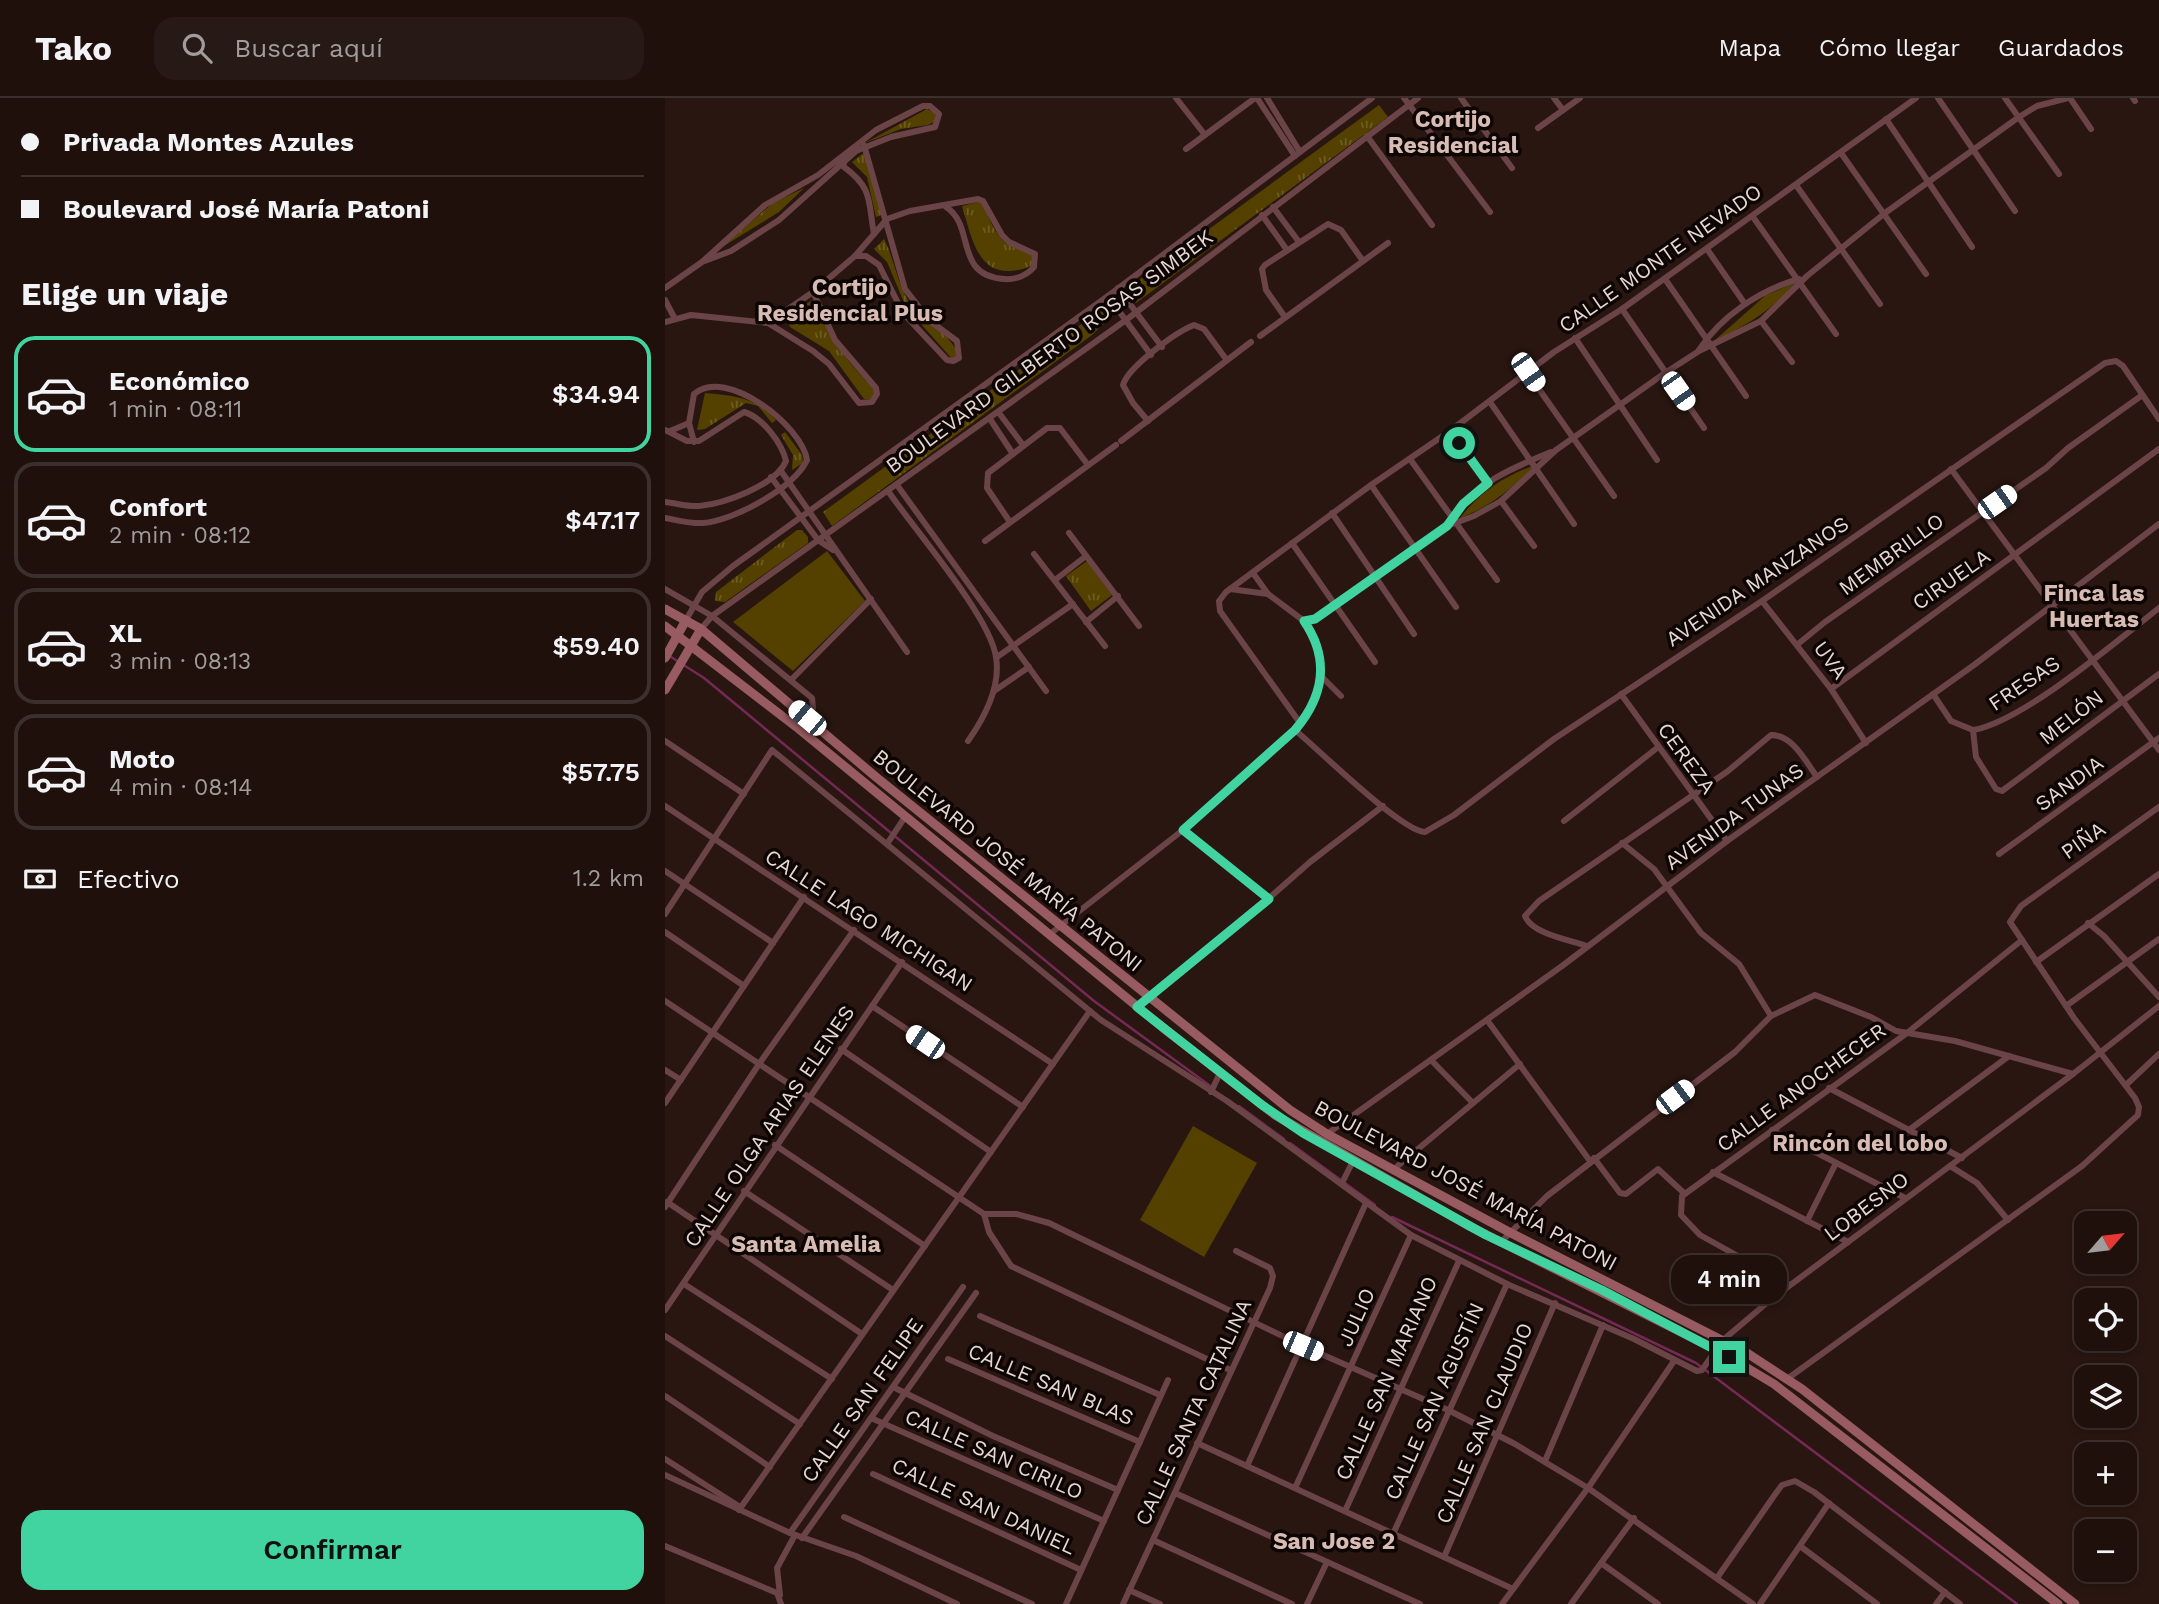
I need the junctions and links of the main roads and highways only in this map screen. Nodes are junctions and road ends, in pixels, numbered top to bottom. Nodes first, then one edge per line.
1 (665, 609) edge
2 (686, 620) junction
3 (665, 625) edge
4 (701, 629) junction
5 (678, 634) junction
6 (692, 644) junction
7 (665, 658) edge
8 (668, 679) edge
9 (665, 690) edge
10 (1466, 1208) junction
11 (1459, 1220) junction
12 (2058, 1604) edge
13 (2075, 1604) edge

1 - 2 main road, BOULEVARD JOSÉ MARÍA PATONI
2 - 4 main road, BOULEVARD JOSÉ MARÍA PATONI
2 - 5 main road
3 - 5 main road, BOULEVARD JOSÉ MARÍA PATONI
4 - 6 main road
4 - 10 main road, BOULEVARD JOSÉ MARÍA PATONI
5 - 6 main road, BOULEVARD JOSÉ MARÍA PATONI
5 - 7 main road
6 - 8 main road
6 - 11 main road, BOULEVARD JOSÉ MARÍA PATONI
8 - 9 main road
10 - 11 main road
10 - 13 main road, BOULEVARD JOSÉ MARÍA PATONI
11 - 12 main road, BOULEVARD JOSÉ MARÍA PATONI

